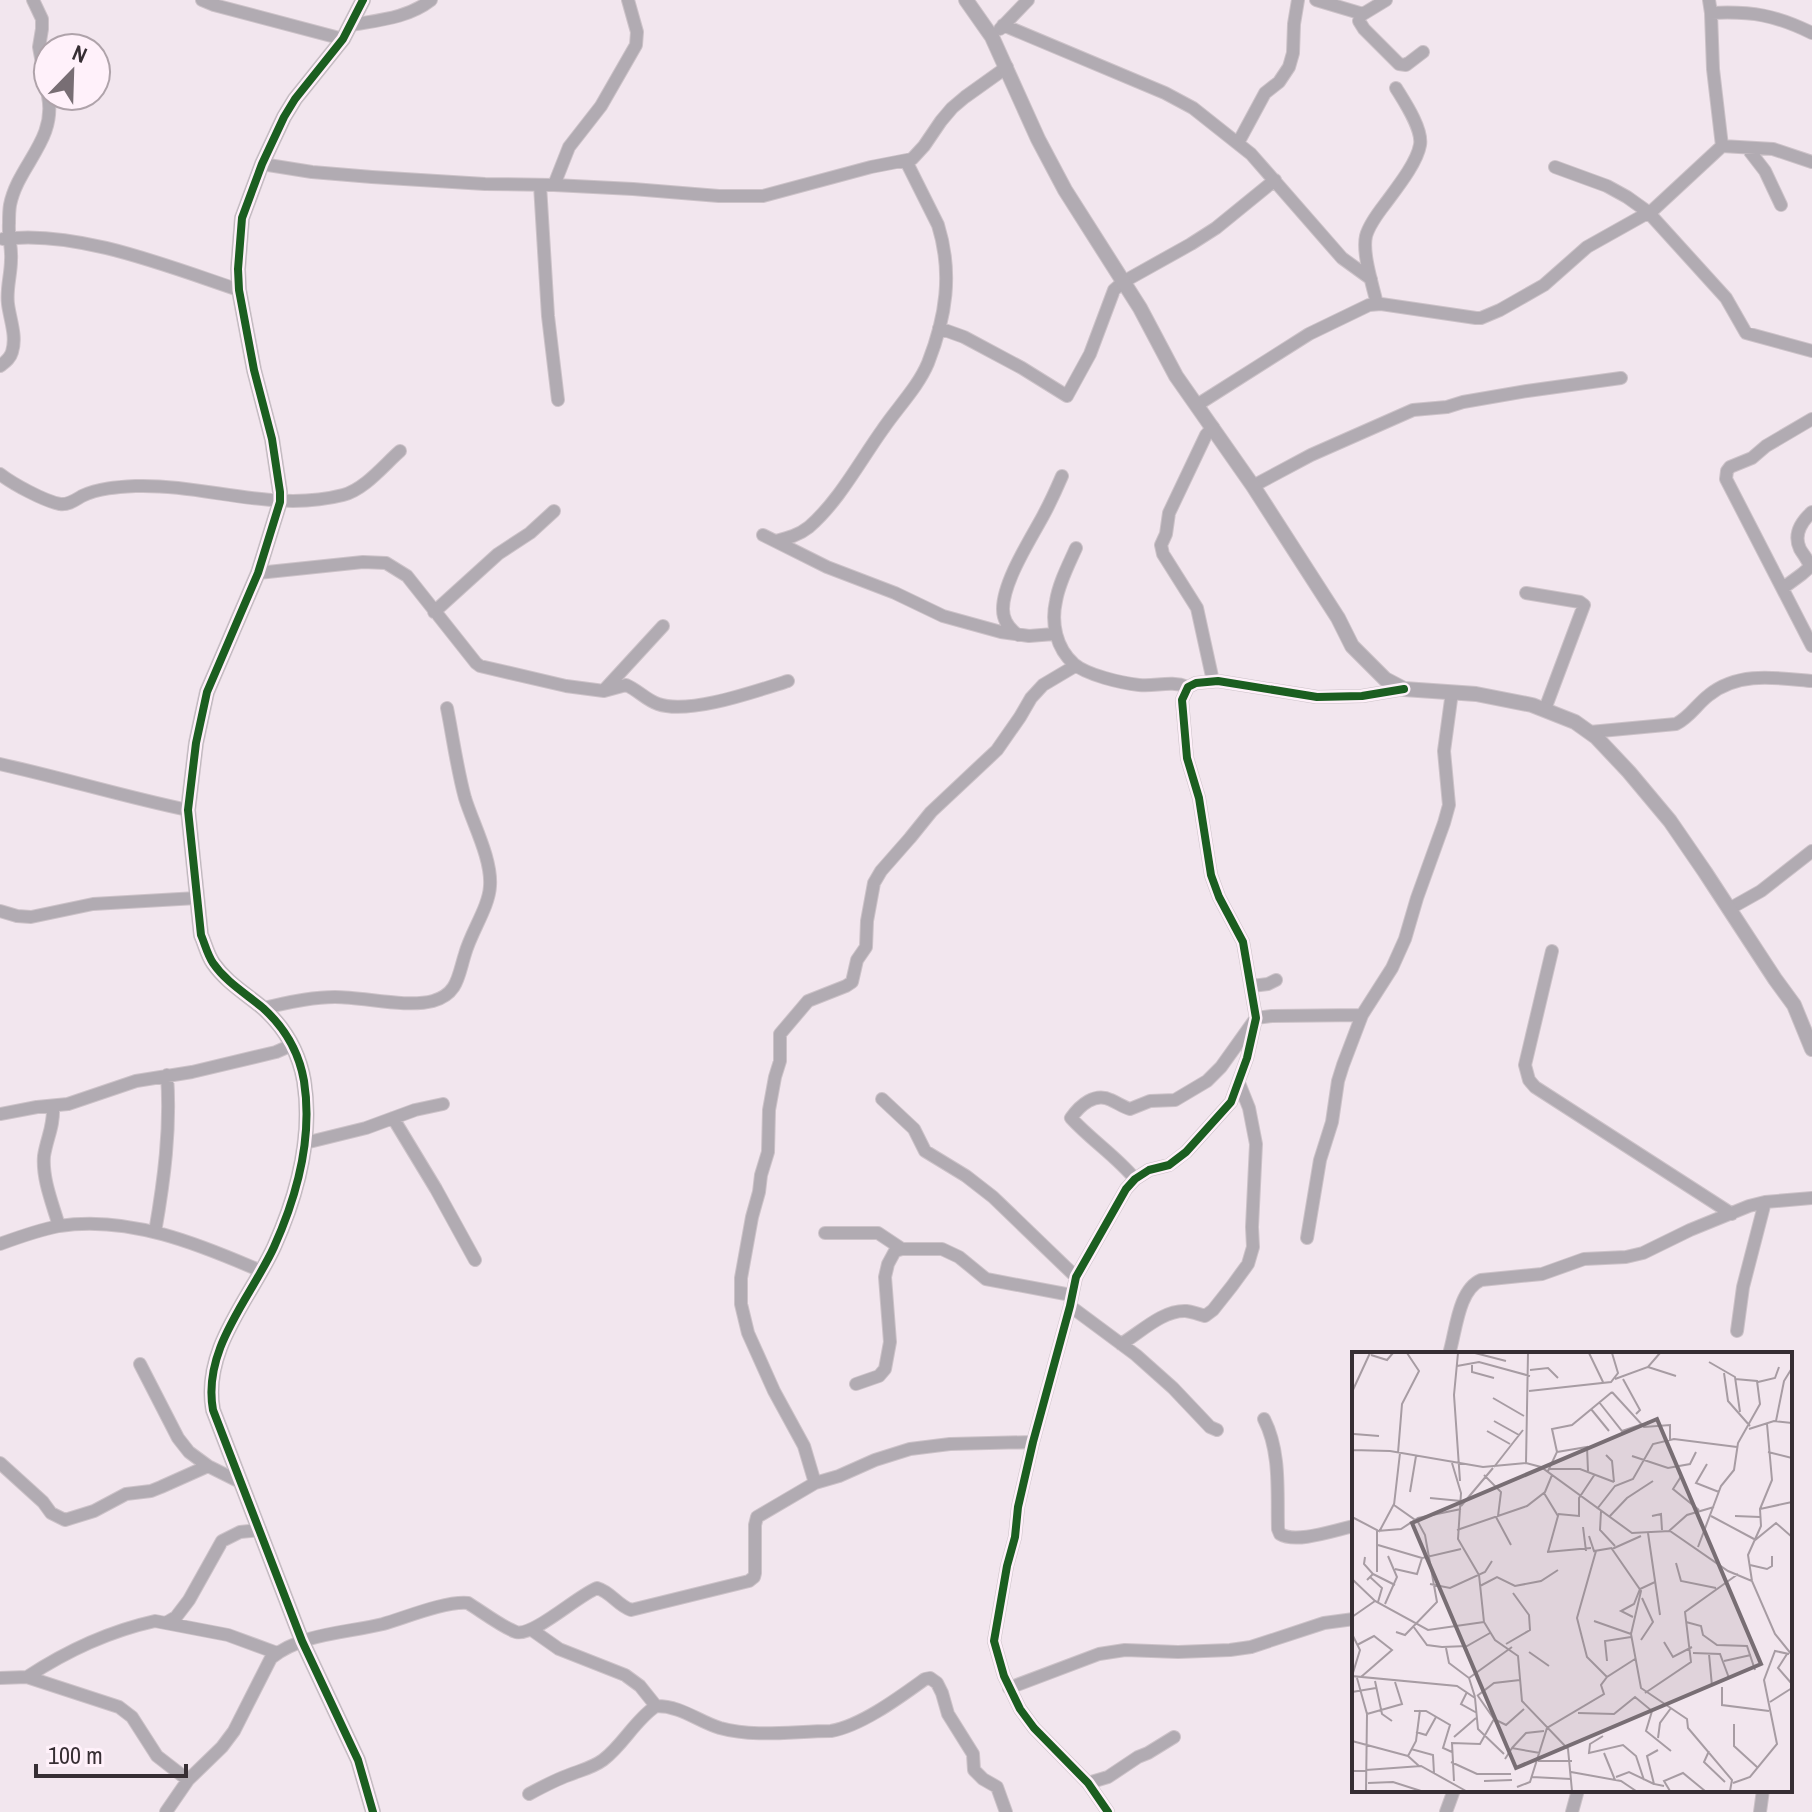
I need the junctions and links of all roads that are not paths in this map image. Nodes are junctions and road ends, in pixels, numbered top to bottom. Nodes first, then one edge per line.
1 (33, 0) edge
2 (202, 0) edge
3 (363, 0) edge
4 (431, 0) edge
5 (628, 0) edge
6 (966, 0) edge
7 (1028, 0) edge
8 (1298, 0) edge
9 (1316, 0) edge
10 (1386, 0) edge
11 (1710, 6) edge
12 (1361, 14) junction
13 (1003, 25) junction
14 (42, 32) edge
15 (347, 32) junction
16 (1812, 33) edge
17 (992, 37) junction
18 (1423, 52) dead end
19 (1007, 67) junction
20 (1396, 88) dead end
21 (50, 112) edge
22 (1238, 143) junction
23 (1722, 146) junction
24 (1748, 149) junction
25 (906, 161) junction
26 (1812, 162) edge
27 (262, 164) junction
28 (1555, 167) dead end
29 (1275, 180) junction
30 (540, 185) junction
31 (554, 185) junction
32 (1781, 205) dead end
33 (1648, 212) junction
34 (4, 239) edge
35 (1371, 279) junction
36 (1123, 282) junction
37 (239, 290) junction
38 (1377, 304) junction
39 (939, 328) junction
40 (1812, 351) edge
41 (0, 366) edge
42 (1621, 378) dead end
43 (558, 400) dead end
44 (1197, 405) junction
45 (1812, 419) edge
46 (1213, 427) junction
47 (400, 451) dead end
48 (0, 474) edge
49 (1062, 476) dead end
50 (1253, 486) junction
51 (280, 502) junction
52 (554, 511) dead end
53 (1812, 512) edge
54 (1076, 548) dead end
55 (258, 573) junction
56 (1783, 588) junction
57 (1526, 593) dead end
58 (434, 612) junction
59 (663, 626) dead end
60 (1054, 634) junction
61 (1018, 635) junction
62 (1812, 646) edge
63 (1075, 666) junction
64 (788, 681) dead end
65 (1213, 681) junction
66 (1812, 681) edge
67 (1188, 687) junction
68 (1404, 689) junction
69 (604, 691) junction
70 (1452, 692) junction
71 (447, 708) dead end
72 (1545, 709) junction
73 (1590, 732) junction
74 (0, 764) edge
75 (188, 810) junction
76 (1812, 851) edge
77 (197, 898) junction
78 (1729, 909) junction
79 (0, 911) edge
80 (1552, 951) dead end
81 (1276, 980) dead end
82 (1252, 986) junction
83 (263, 1008) junction
84 (1362, 1015) junction
85 (1256, 1018) junction
86 (292, 1045) junction
87 (1812, 1049) edge
88 (167, 1075) junction
89 (1239, 1083) junction
90 (882, 1099) dead end
91 (443, 1104) dead end
92 (53, 1106) junction
93 (0, 1114) edge
94 (393, 1118) junction
95 (305, 1143) junction
96 (1135, 1179) junction
97 (1812, 1198) edge
98 (1765, 1202) junction
99 (1732, 1214) junction
100 (59, 1226) junction
101 (155, 1232) junction
102 (825, 1233) dead end
103 (1307, 1238) dead end
104 (0, 1244) edge
105 (902, 1249) junction
106 (475, 1260) dead end
107 (261, 1271) junction
108 (1076, 1277) junction
109 (1070, 1300) junction
110 (1737, 1331) dead end
111 (1121, 1344) junction
112 (1452, 1352) edge
113 (140, 1364) dead end
114 (856, 1384) dead end
115 (1264, 1419) dead end
116 (1217, 1430) dead end
117 (1033, 1442) junction
118 (0, 1463) edge
119 (208, 1466) junction
120 (242, 1483) junction
121 (815, 1483) junction
122 (1352, 1526) edge
123 (260, 1530) junction
124 (1352, 1619) edge
125 (166, 1623) junction
126 (532, 1630) junction
127 (302, 1641) junction
128 (277, 1653) junction
129 (27, 1677) junction
130 (0, 1678) edge
131 (1009, 1688) junction
132 (656, 1706) junction
133 (1174, 1737) dead end
134 (188, 1780) junction
135 (1088, 1783) junction
136 (1453, 1792) edge
137 (1577, 1792) edge
138 (1763, 1792) edge
139 (529, 1794) dead end
140 (166, 1812) edge
141 (373, 1812) edge
142 (1006, 1812) edge
143 (1108, 1812) edge
144 (1446, 1812) edge
145 (1572, 1812) edge
146 (1760, 1812) edge

1 - 14 street
2 - 15 street
3 - 15 street
4 - 15 street
5 - 31 street
6 - 17 street
7 - 13 street
8 - 22 street
9 - 12 street
10 - 12 street
11 - 16 street
11 - 23 street
12 - 18 street
13 - 17 street
13 - 22 street
15 - 27 street
17 - 19 street
19 - 25 street
19 - 36 street
20 - 35 street
21 - 34 street
22 - 29 street
23 - 24 street
23 - 33 street
24 - 26 street
24 - 32 street
25 - 31 street
25 - 39 street
27 - 30 street
27 - 37 street
28 - 33 street
29 - 35 street
29 - 36 street
30 - 31 street
30 - 43 street
33 - 38 street
33 - 40 street
34 - 37 street
34 - 41 street
35 - 38 street
36 - 39 street
36 - 44 street
37 - 51 street
38 - 44 street
39 - 61 street
42 - 50 street
44 - 46 street
45 - 56 street
46 - 50 street
46 - 65 street
47 - 51 street
48 - 51 street
49 - 61 street
50 - 68 street
51 - 55 street
52 - 58 street
53 - 56 street
54 - 60 street
55 - 58 street
55 - 75 street
56 - 62 street
57 - 72 street
58 - 69 street
59 - 69 street
60 - 61 street
60 - 63 street
63 - 67 street
63 - 121 street
64 - 69 street
65 - 67 street
65 - 68 street
66 - 73 street
67 - 82 street
68 - 70 street
70 - 72 street
70 - 84 street
71 - 83 street
72 - 73 street
73 - 78 street
74 - 75 street
75 - 77 street
76 - 78 street
77 - 79 street
77 - 83 street
78 - 87 street
80 - 99 street
81 - 82 street
82 - 85 street
83 - 86 street
84 - 85 street
84 - 103 street
85 - 89 street
85 - 96 street
86 - 88 street
86 - 95 street
88 - 92 street
88 - 101 street
89 - 96 street
89 - 111 street
90 - 108 street
91 - 94 street
92 - 93 street
92 - 100 street
94 - 95 street
94 - 106 street
95 - 107 street
96 - 108 street
97 - 98 street
98 - 99 street
98 - 110 street
99 - 112 street
100 - 101 street
100 - 104 street
101 - 107 street
102 - 105 street
105 - 109 street
105 - 114 street
107 - 120 street
108 - 109 street
109 - 111 street
109 - 117 street
111 - 116 street
113 - 119 street
115 - 122 street
117 - 121 street
117 - 131 street
118 - 119 street
119 - 120 street
120 - 123 street
121 - 126 street
123 - 125 street
123 - 127 street
124 - 131 street
125 - 128 street
125 - 129 street
126 - 127 street
126 - 132 street
127 - 128 street
127 - 141 street
128 - 134 street
129 - 130 street
129 - 134 street
131 - 135 street
132 - 139 street
132 - 142 street
133 - 135 street
134 - 140 street
135 - 143 street
136 - 144 street
137 - 145 street
138 - 146 street

